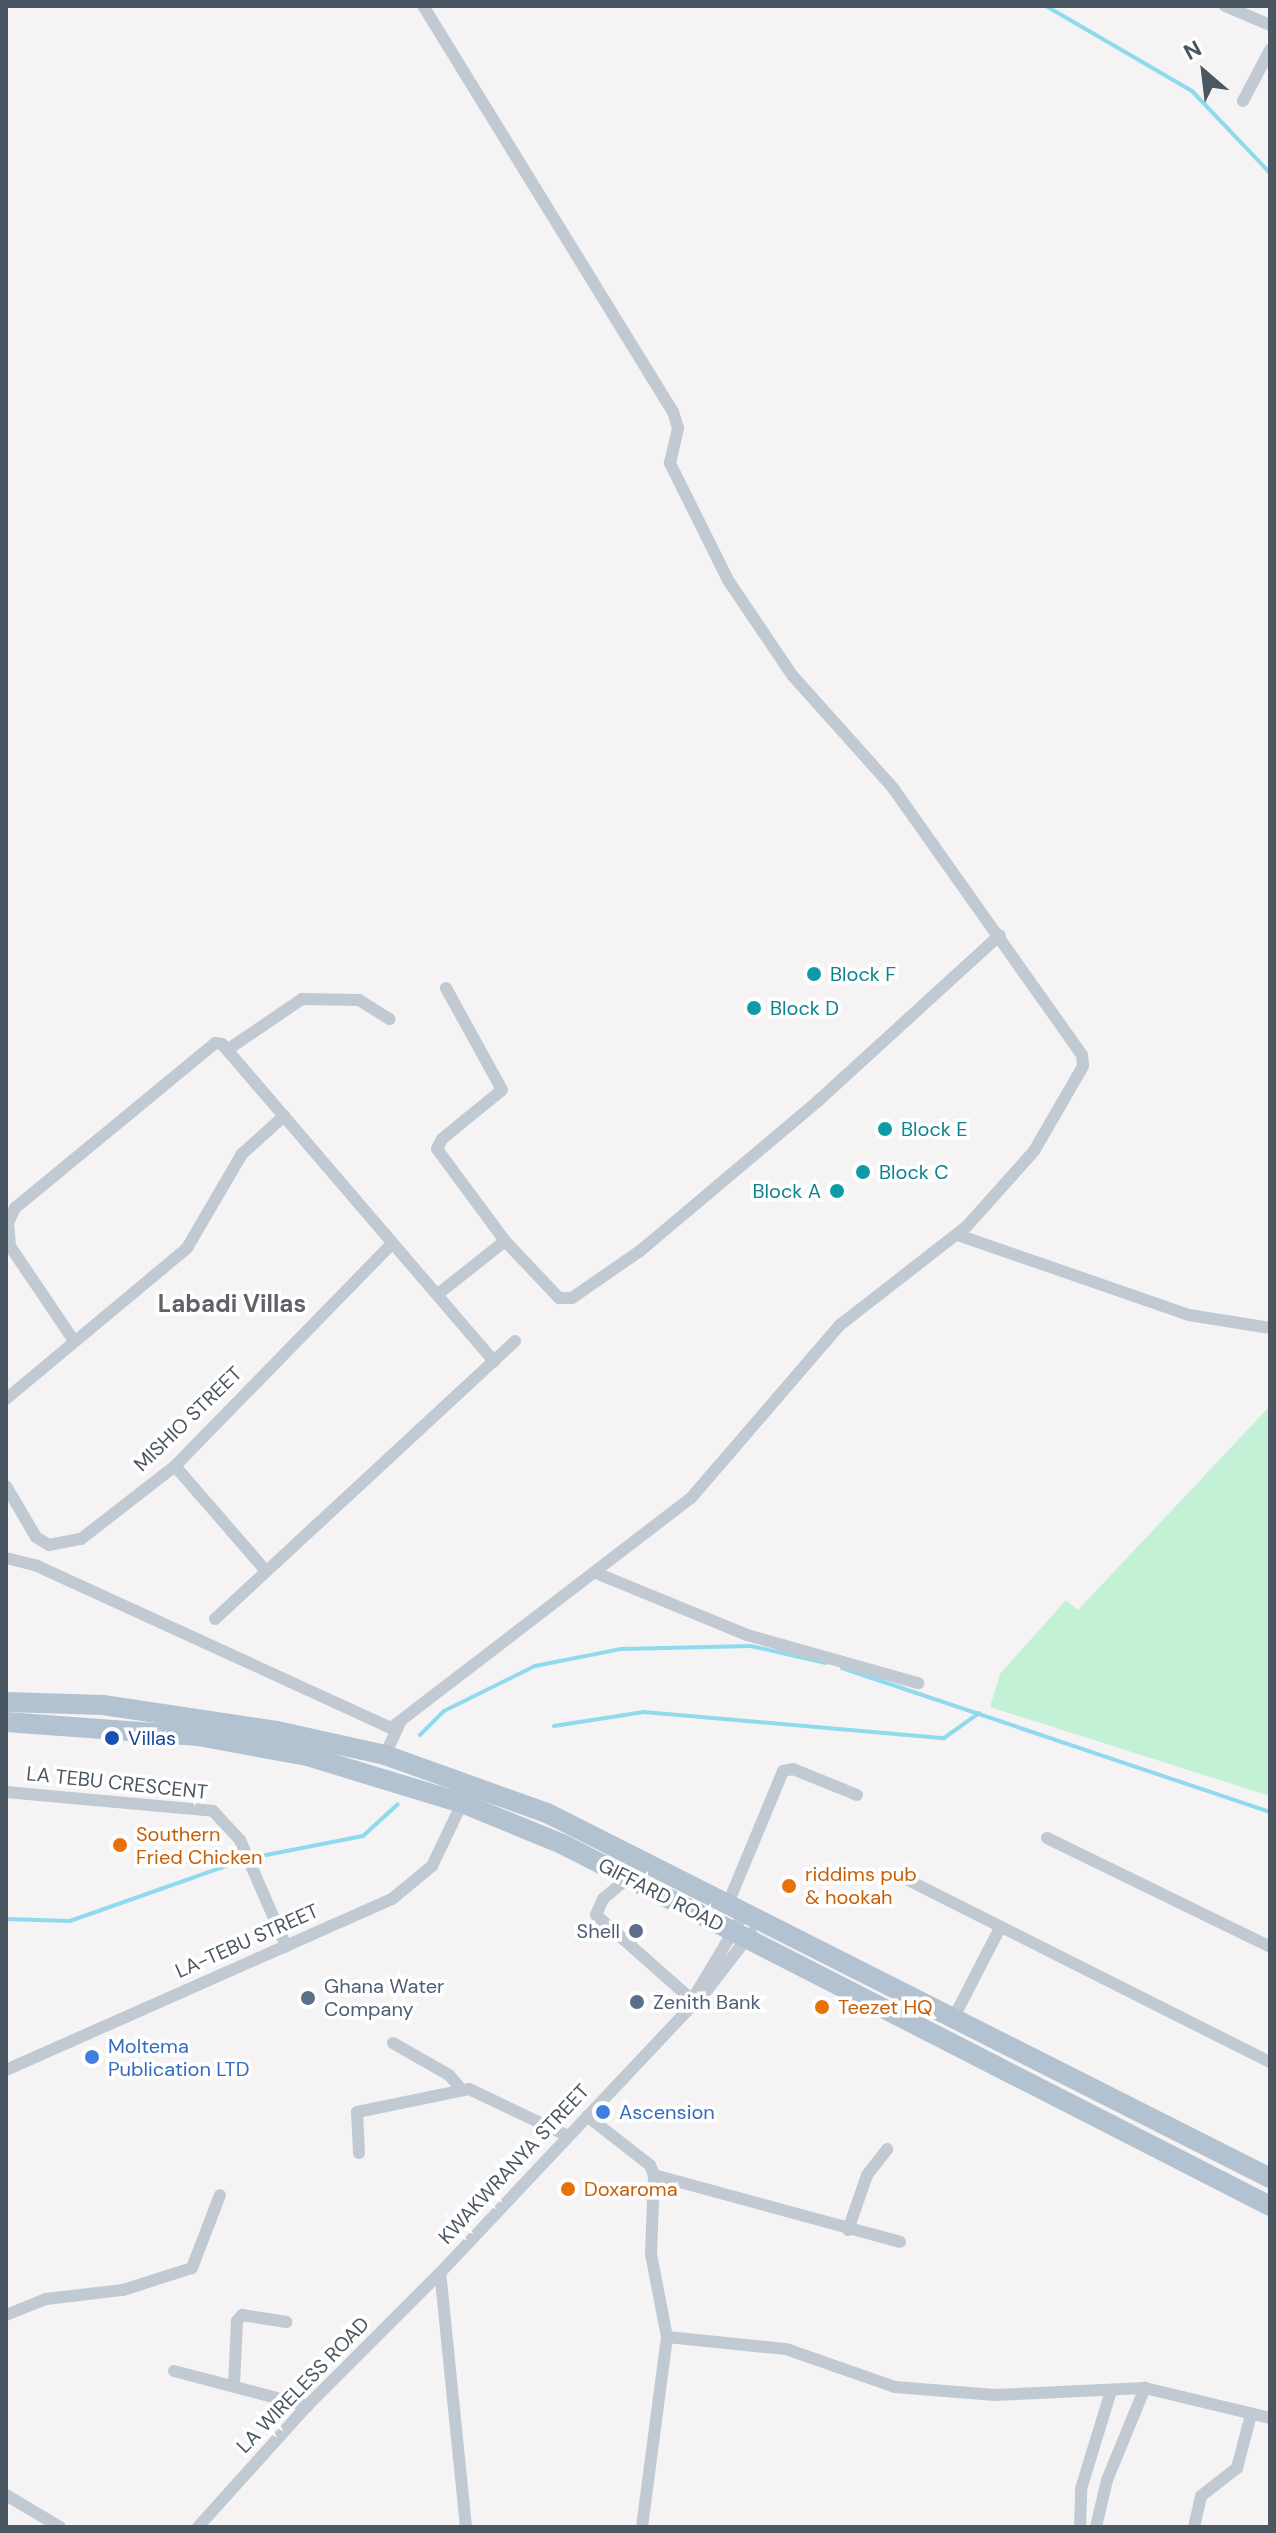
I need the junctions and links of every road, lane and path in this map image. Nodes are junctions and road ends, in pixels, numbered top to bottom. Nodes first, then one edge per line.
1 (423, 6) edge
2 (1225, 6) edge
3 (1270, 25) edge
4 (1270, 50) edge
5 (1243, 101) dead end
6 (1000, 935) junction
7 (446, 988) dead end
8 (390, 1019) dead end
9 (227, 1050) junction
10 (284, 1116) junction
11 (958, 1235) junction
12 (505, 1241) junction
13 (392, 1244) junction
14 (438, 1294) junction
15 (1270, 1328) edge
16 (74, 1341) junction
17 (515, 1341) dead end
18 (494, 1361) junction
19 (6, 1399) edge
20 (175, 1466) junction
21 (6, 1486) edge
22 (6, 1558) edge
23 (265, 1570) junction
24 (596, 1573) junction
25 (215, 1619) dead end
26 (918, 1683) dead end
27 (6, 1702) edge
28 (401, 1721) junction
29 (6, 1722) edge
30 (385, 1755) junction
31 (6, 1792) edge
32 (857, 1795) dead end
33 (462, 1803) junction
34 (1047, 1838) dead end
35 (896, 1874) dead end
36 (628, 1878) junction
37 (745, 1910) junction
38 (1000, 1928) junction
39 (741, 1935) junction
40 (286, 1946) junction
41 (1270, 1947) edge
42 (692, 2000) junction
43 (955, 2015) junction
44 (393, 2043) dead end
45 (1270, 2062) edge
46 (6, 2070) edge
47 (462, 2090) junction
48 (587, 2116) junction
49 (568, 2136) junction
50 (887, 2149) dead end
51 (359, 2153) dead end
52 (654, 2175) junction
53 (1270, 2178) edge
54 (220, 2195) dead end
55 (1270, 2206) edge
56 (848, 2230) junction
57 (900, 2242) dead end
58 (440, 2273) junction
59 (6, 2315) edge
60 (286, 2322) dead end
61 (667, 2337) junction
62 (174, 2371) dead end
63 (234, 2386) junction
64 (1145, 2388) junction
65 (1111, 2391) junction
66 (307, 2406) junction
67 (1251, 2415) junction
68 (1270, 2418) edge
69 (6, 2495) edge
70 (60, 2527) edge
71 (198, 2527) edge
72 (466, 2527) edge
73 (642, 2527) edge
74 (1080, 2527) edge
75 (1096, 2527) edge
76 (1194, 2527) edge

1 - 6 street
2 - 3 street
4 - 5 street
6 - 11 street
6 - 12 street
7 - 12 street
8 - 9 street
9 - 10 street
9 - 16 street
10 - 13 street
10 - 16 street
11 - 15 street
11 - 24 street
12 - 14 street
13 - 14 street
13 - 20 street, MISHIO STREET
14 - 18 street
16 - 19 street
17 - 18 street
18 - 23 street
20 - 21 street, MISHIO STREET
20 - 23 street
22 - 28 street
23 - 25 street
24 - 26 street
24 - 28 street
27 - 30 main road, GIFFARD ROAD
28 - 30 street
29 - 33 main road, GIFFARD ROAD
30 - 37 main road, GIFFARD ROAD
31 - 40 street, LA TEBU CRESCENT
32 - 37 street, KWAKWRANYA STREET
33 - 36 main road, GIFFARD ROAD
33 - 40 street, LA-TEBU STREET
34 - 41 street
35 - 38 street
36 - 39 main road, GIFFARD ROAD
36 - 42 street
37 - 39 street, KWAKWRANYA STREET
37 - 43 main road, GIFFARD ROAD
38 - 43 street
38 - 45 street
39 - 42 street, KWAKWRANYA STREET
39 - 55 main road, GIFFARD ROAD
40 - 46 street, LA-TEBU STREET
42 - 48 street, KWAKWRANYA STREET
43 - 53 main road, GIFFARD ROAD
44 - 47 street
47 - 49 street
47 - 51 street
48 - 49 street, KWAKWRANYA STREET
48 - 52 street
49 - 58 street, KWAKWRANYA STREET
50 - 56 street
52 - 56 street
52 - 61 street
54 - 59 street
56 - 57 street
58 - 66 street, LA WIRELESS ROAD
58 - 72 street, KWAKWRANYA STREET
60 - 63 street
61 - 65 street
61 - 73 street
62 - 63 street
63 - 66 street
64 - 65 street
64 - 67 street
64 - 75 street
65 - 74 street
66 - 71 street, LA WIRELESS ROAD
67 - 68 street
67 - 76 street
69 - 70 street

